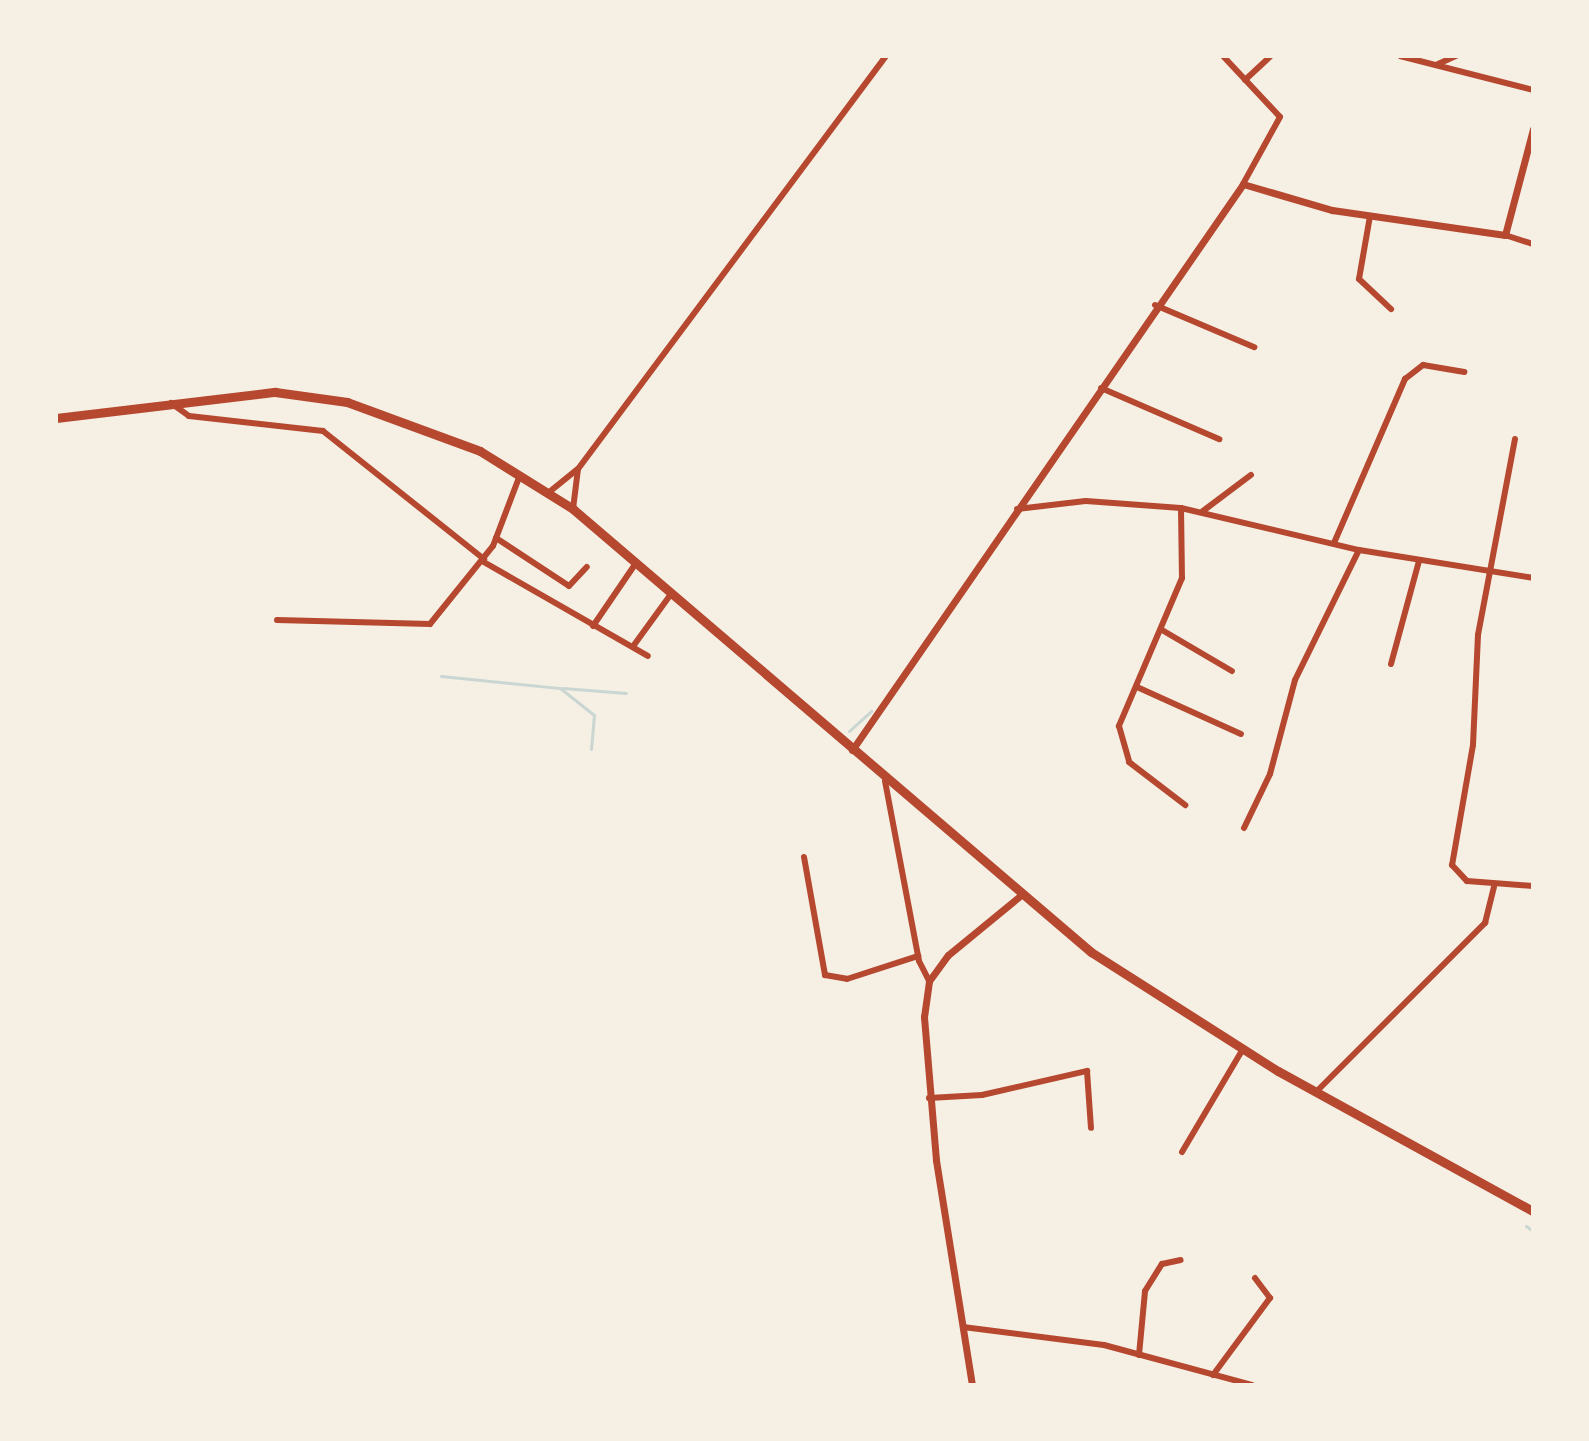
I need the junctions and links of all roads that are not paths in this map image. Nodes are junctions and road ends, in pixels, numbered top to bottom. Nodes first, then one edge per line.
1 (886, 56) edge
2 (1223, 56) edge
3 (1271, 56) edge
4 (1400, 56) edge
5 (1456, 56) edge
6 (1436, 65) junction
7 (1245, 80) junction
8 (1533, 90) edge
9 (1533, 129) edge
10 (1243, 184) junction
11 (1370, 216) junction
12 (1505, 235) junction
13 (1533, 244) edge
14 (1155, 305) junction
15 (1391, 309) dead end
16 (1254, 347) dead end
17 (1464, 372) dead end
18 (1099, 387) junction
19 (170, 401) junction
20 (56, 418) edge
21 (1219, 439) dead end
22 (1515, 439) dead end
23 (578, 469) junction
24 (520, 475) junction
25 (1251, 475) dead end
26 (548, 493) junction
27 (1181, 508) junction
28 (573, 509) junction
29 (1016, 509) junction
30 (1203, 511) junction
31 (496, 538) junction
32 (1334, 543) junction
33 (1359, 550) junction
34 (483, 560) junction
35 (1419, 561) junction
36 (636, 563) junction
37 (587, 567) dead end
38 (1491, 573) junction
39 (1533, 578) edge
40 (671, 594) junction
41 (277, 620) dead end
42 (593, 626) junction
43 (1162, 630) junction
44 (634, 645) junction
45 (648, 656) dead end
46 (1391, 664) dead end
47 (1232, 671) dead end
48 (1137, 687) junction
49 (1241, 734) dead end
50 (851, 752) junction
51 (885, 781) junction
52 (1185, 805) dead end
53 (1244, 828) dead end
54 (804, 857) dead end
55 (1533, 886) edge
56 (1494, 887) junction
57 (1021, 895) junction
58 (918, 956) junction
59 (929, 981) junction
60 (1243, 1049) junction
61 (1317, 1091) junction
62 (929, 1098) junction
63 (1091, 1128) dead end
64 (1182, 1152) dead end
65 (1533, 1211) edge
66 (1181, 1260) dead end
67 (1255, 1278) dead end
68 (963, 1327) junction
69 (1139, 1355) junction
70 (1213, 1375) junction
71 (972, 1385) edge
72 (1252, 1385) edge

1 - 23 street
2 - 7 street
3 - 7 street
4 - 6 street
5 - 6 street
6 - 8 street
7 - 10 street
9 - 12 street
10 - 11 street
10 - 14 street
11 - 12 street
11 - 15 street
12 - 13 street
14 - 16 street
14 - 18 street
17 - 32 street
18 - 21 street
18 - 29 street
19 - 20 main road
19 - 24 main road
19 - 34 street
22 - 38 street
23 - 26 street
23 - 28 street
24 - 26 main road
24 - 31 street
25 - 30 street
26 - 28 main road
27 - 29 street
27 - 30 street
27 - 43 street
28 - 36 main road
29 - 50 street
30 - 32 street
31 - 34 street
31 - 37 street
32 - 33 street
33 - 35 street
33 - 53 street
34 - 41 street
34 - 42 street
35 - 38 street
35 - 46 street
36 - 40 main road
36 - 42 street
38 - 39 street
38 - 56 street
40 - 44 street
40 - 50 main road
42 - 44 street
43 - 47 street
43 - 48 street
44 - 45 street
48 - 49 street
48 - 52 street
50 - 51 main road
51 - 57 main road
51 - 58 street
54 - 58 street
55 - 56 street
56 - 61 street
57 - 59 street
57 - 60 main road
58 - 59 street
59 - 62 street
60 - 61 main road
60 - 64 street
61 - 65 main road
62 - 63 street
62 - 68 street
66 - 69 street
67 - 70 street
68 - 69 street
68 - 71 street
69 - 70 street
70 - 72 street

